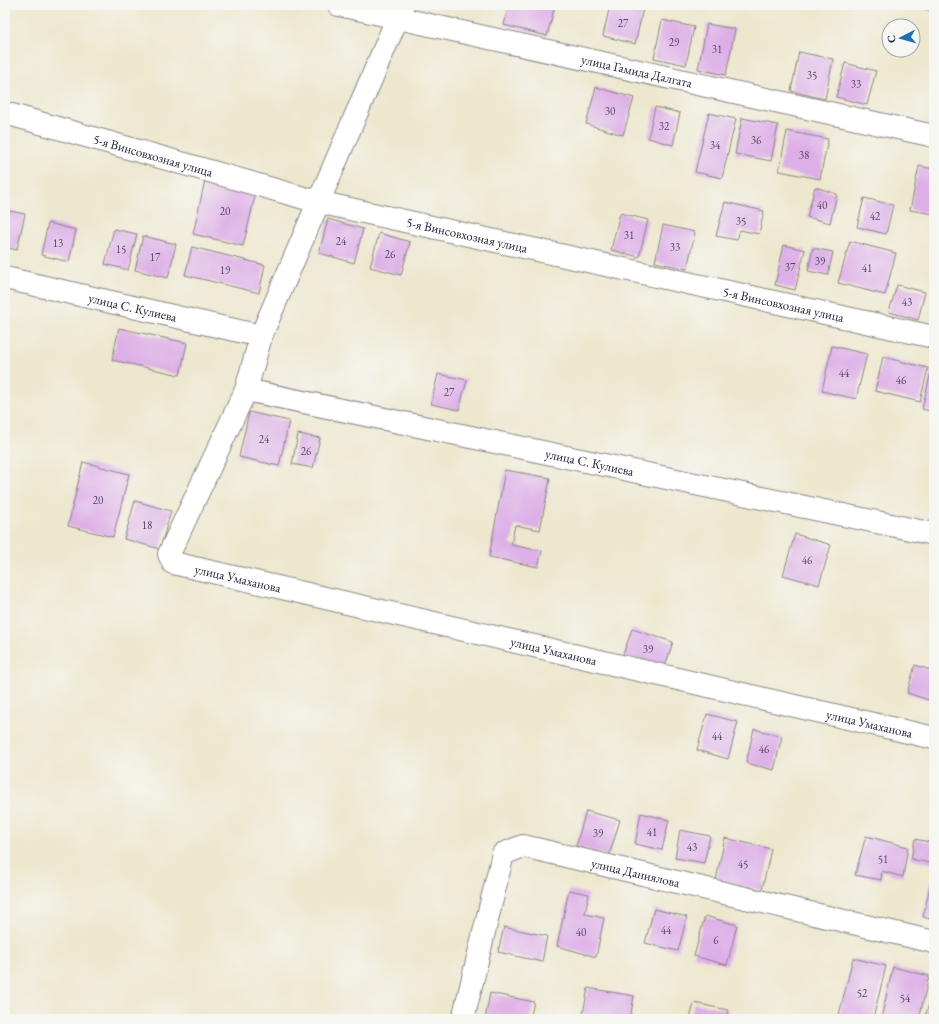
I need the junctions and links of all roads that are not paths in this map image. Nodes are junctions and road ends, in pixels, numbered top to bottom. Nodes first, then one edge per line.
1 (339, 5) edge
2 (400, 12) edge
3 (5, 113) edge
4 (934, 136) edge
5 (318, 202) junction
6 (5, 278) edge
7 (261, 336) junction
8 (934, 337) edge
9 (246, 390) junction
10 (934, 534) edge
11 (934, 738) edge
12 (934, 942) edge
13 (463, 1019) edge

1 - 2 street, улица Гамида Далгата
2 - 4 street, улица Гамида Далгата
2 - 5 street
3 - 5 street, 5-я Винсовхозная улица
5 - 7 street
5 - 8 street, 5-я Винсовхозная улица
6 - 7 street, улица С. Кулиева
7 - 9 street
9 - 10 street, улица С. Кулиева
9 - 11 street, улица Умаханова
12 - 13 street, улица Даниялова

